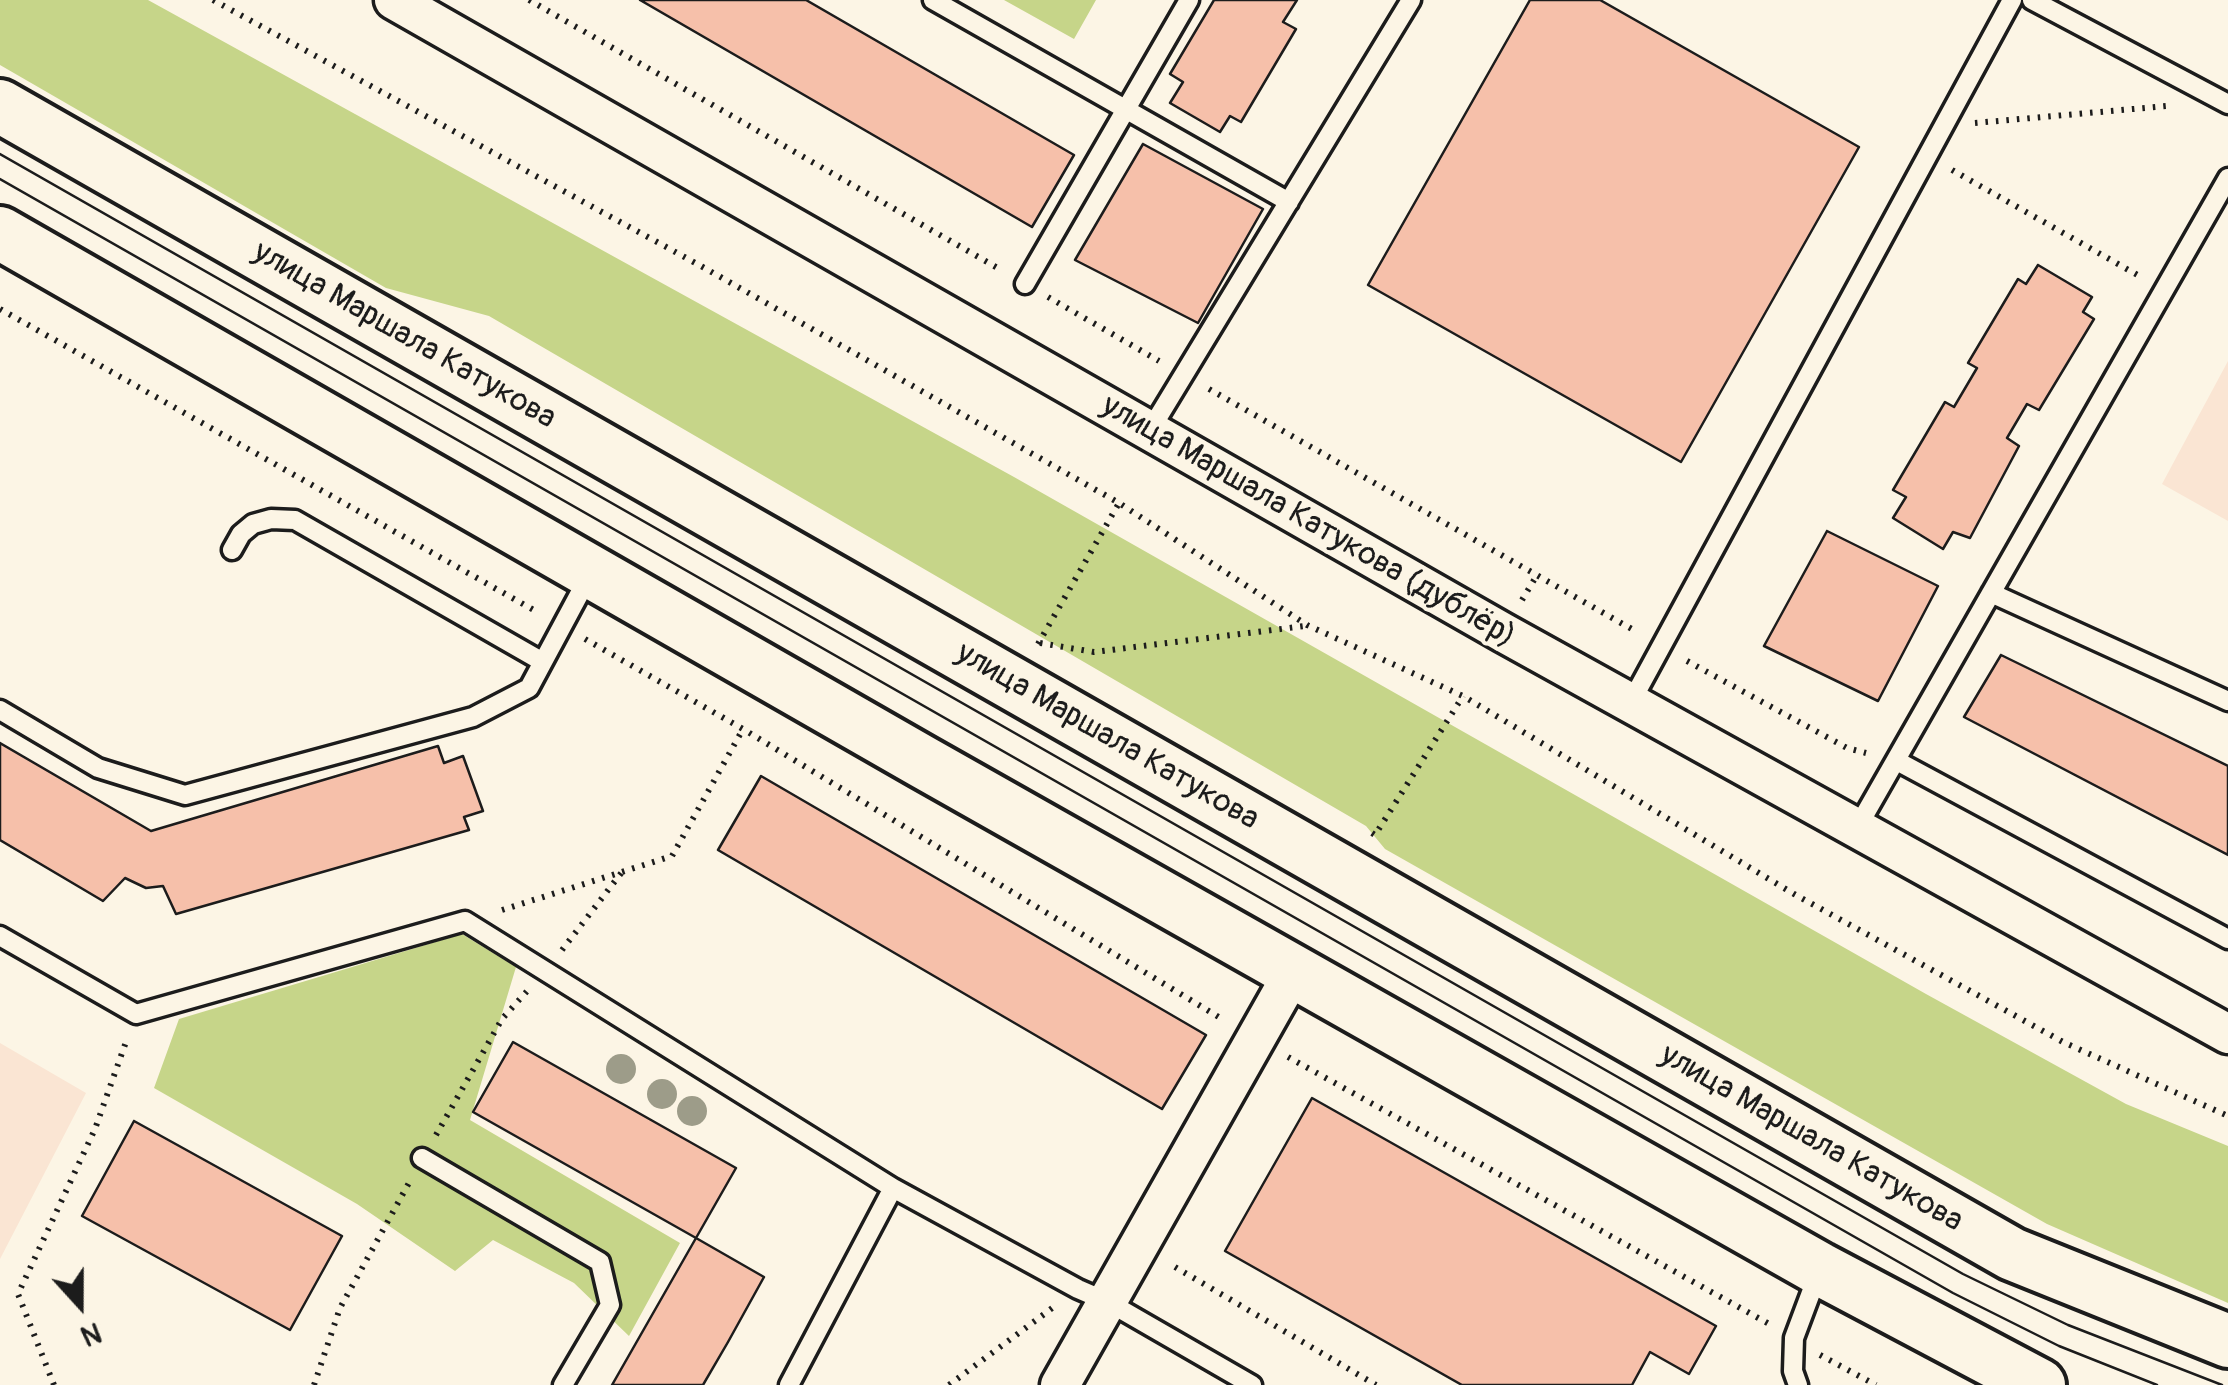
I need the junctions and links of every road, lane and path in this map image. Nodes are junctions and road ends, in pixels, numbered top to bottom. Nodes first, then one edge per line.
1 (214, 0) edge
2 (394, 0) edge
3 (933, 0) edge
4 (1189, 0) edge
5 (1411, 0) edge
6 (2012, 0) edge
7 (2032, 0) edge
8 (2226, 103) edge
9 (0, 106) edge
10 (1126, 110) junction
11 (1944, 125) junction
12 (1928, 156) junction
13 (2228, 178) edge
14 (1289, 202) junction
15 (0, 233) edge
16 (1025, 284) dead end
17 (2164, 290) junction
18 (0, 309) edge
19 (1149, 432) junction
20 (1119, 502) junction
21 (232, 550) dead end
22 (592, 572) junction
23 (1991, 593) junction
24 (1307, 625) junction
25 (562, 626) junction
26 (543, 662) junction
27 (1463, 696) junction
28 (2228, 701) edge
29 (1630, 704) junction
30 (0, 710) edge
31 (743, 729) junction
32 (1897, 762) junction
33 (1857, 828) junction
34 (1375, 836) dead end
35 (622, 872) junction
36 (466, 921) junction
37 (0, 936) edge
38 (2228, 939) edge
39 (1294, 971) junction
40 (546, 972) junction
41 (136, 1014) junction
42 (1229, 1024) dead end
43 (2228, 1034) edge
44 (1286, 1056) dead end
45 (2228, 1116) edge
46 (422, 1158) junction
47 (894, 1188) junction
48 (1176, 1267) dead end
49 (1820, 1268) junction
50 (1108, 1302) junction
51 (1794, 1338) junction
52 (2228, 1341) edge
53 (54, 1385) edge
54 (314, 1385) edge
55 (563, 1385) edge
56 (789, 1385) edge
57 (1060, 1385) edge
58 (1252, 1385) edge
59 (1376, 1385) edge
60 (1798, 1385) edge
61 (1876, 1385) edge
62 (2039, 1385) edge

1 - 20 path
2 - 19 street, улица Маршала Катукова (дублёр)
3 - 10 lane
4 - 10 lane
5 - 14 lane
6 - 11 lane
7 - 8 lane
8 - 11 path
9 - 52 main road, улица Маршала Катукова
10 - 14 lane
10 - 16 lane
11 - 12 lane
12 - 17 path
12 - 29 lane
13 - 17 lane
14 - 19 lane
15 - 22 main road
17 - 23 lane
18 - 25 path
19 - 29 street, улица Маршала Катукова (дублёр)
20 - 24 path
20 - 24 path
21 - 26 lane
22 - 25 lane
22 - 39 main road
23 - 28 lane
23 - 32 lane
24 - 27 path
25 - 26 lane
25 - 31 path
26 - 30 lane
27 - 34 path
27 - 45 path
29 - 33 street, улица Маршала Катукова (дублёр)
31 - 35 path
31 - 42 path
32 - 33 lane
32 - 38 lane
33 - 43 street, улица Маршала Катукова (дублёр)
35 - 36 path
35 - 40 path
36 - 40 lane
36 - 41 lane
37 - 41 lane
39 - 49 main road
39 - 50 street
40 - 46 path
40 - 47 lane
41 - 53 path
44 - 51 path
46 - 54 path
46 - 55 lane
47 - 50 lane
47 - 56 lane
48 - 59 path
49 - 51 lane
49 - 62 main road
50 - 57 street
50 - 58 lane
51 - 60 lane
51 - 61 path

